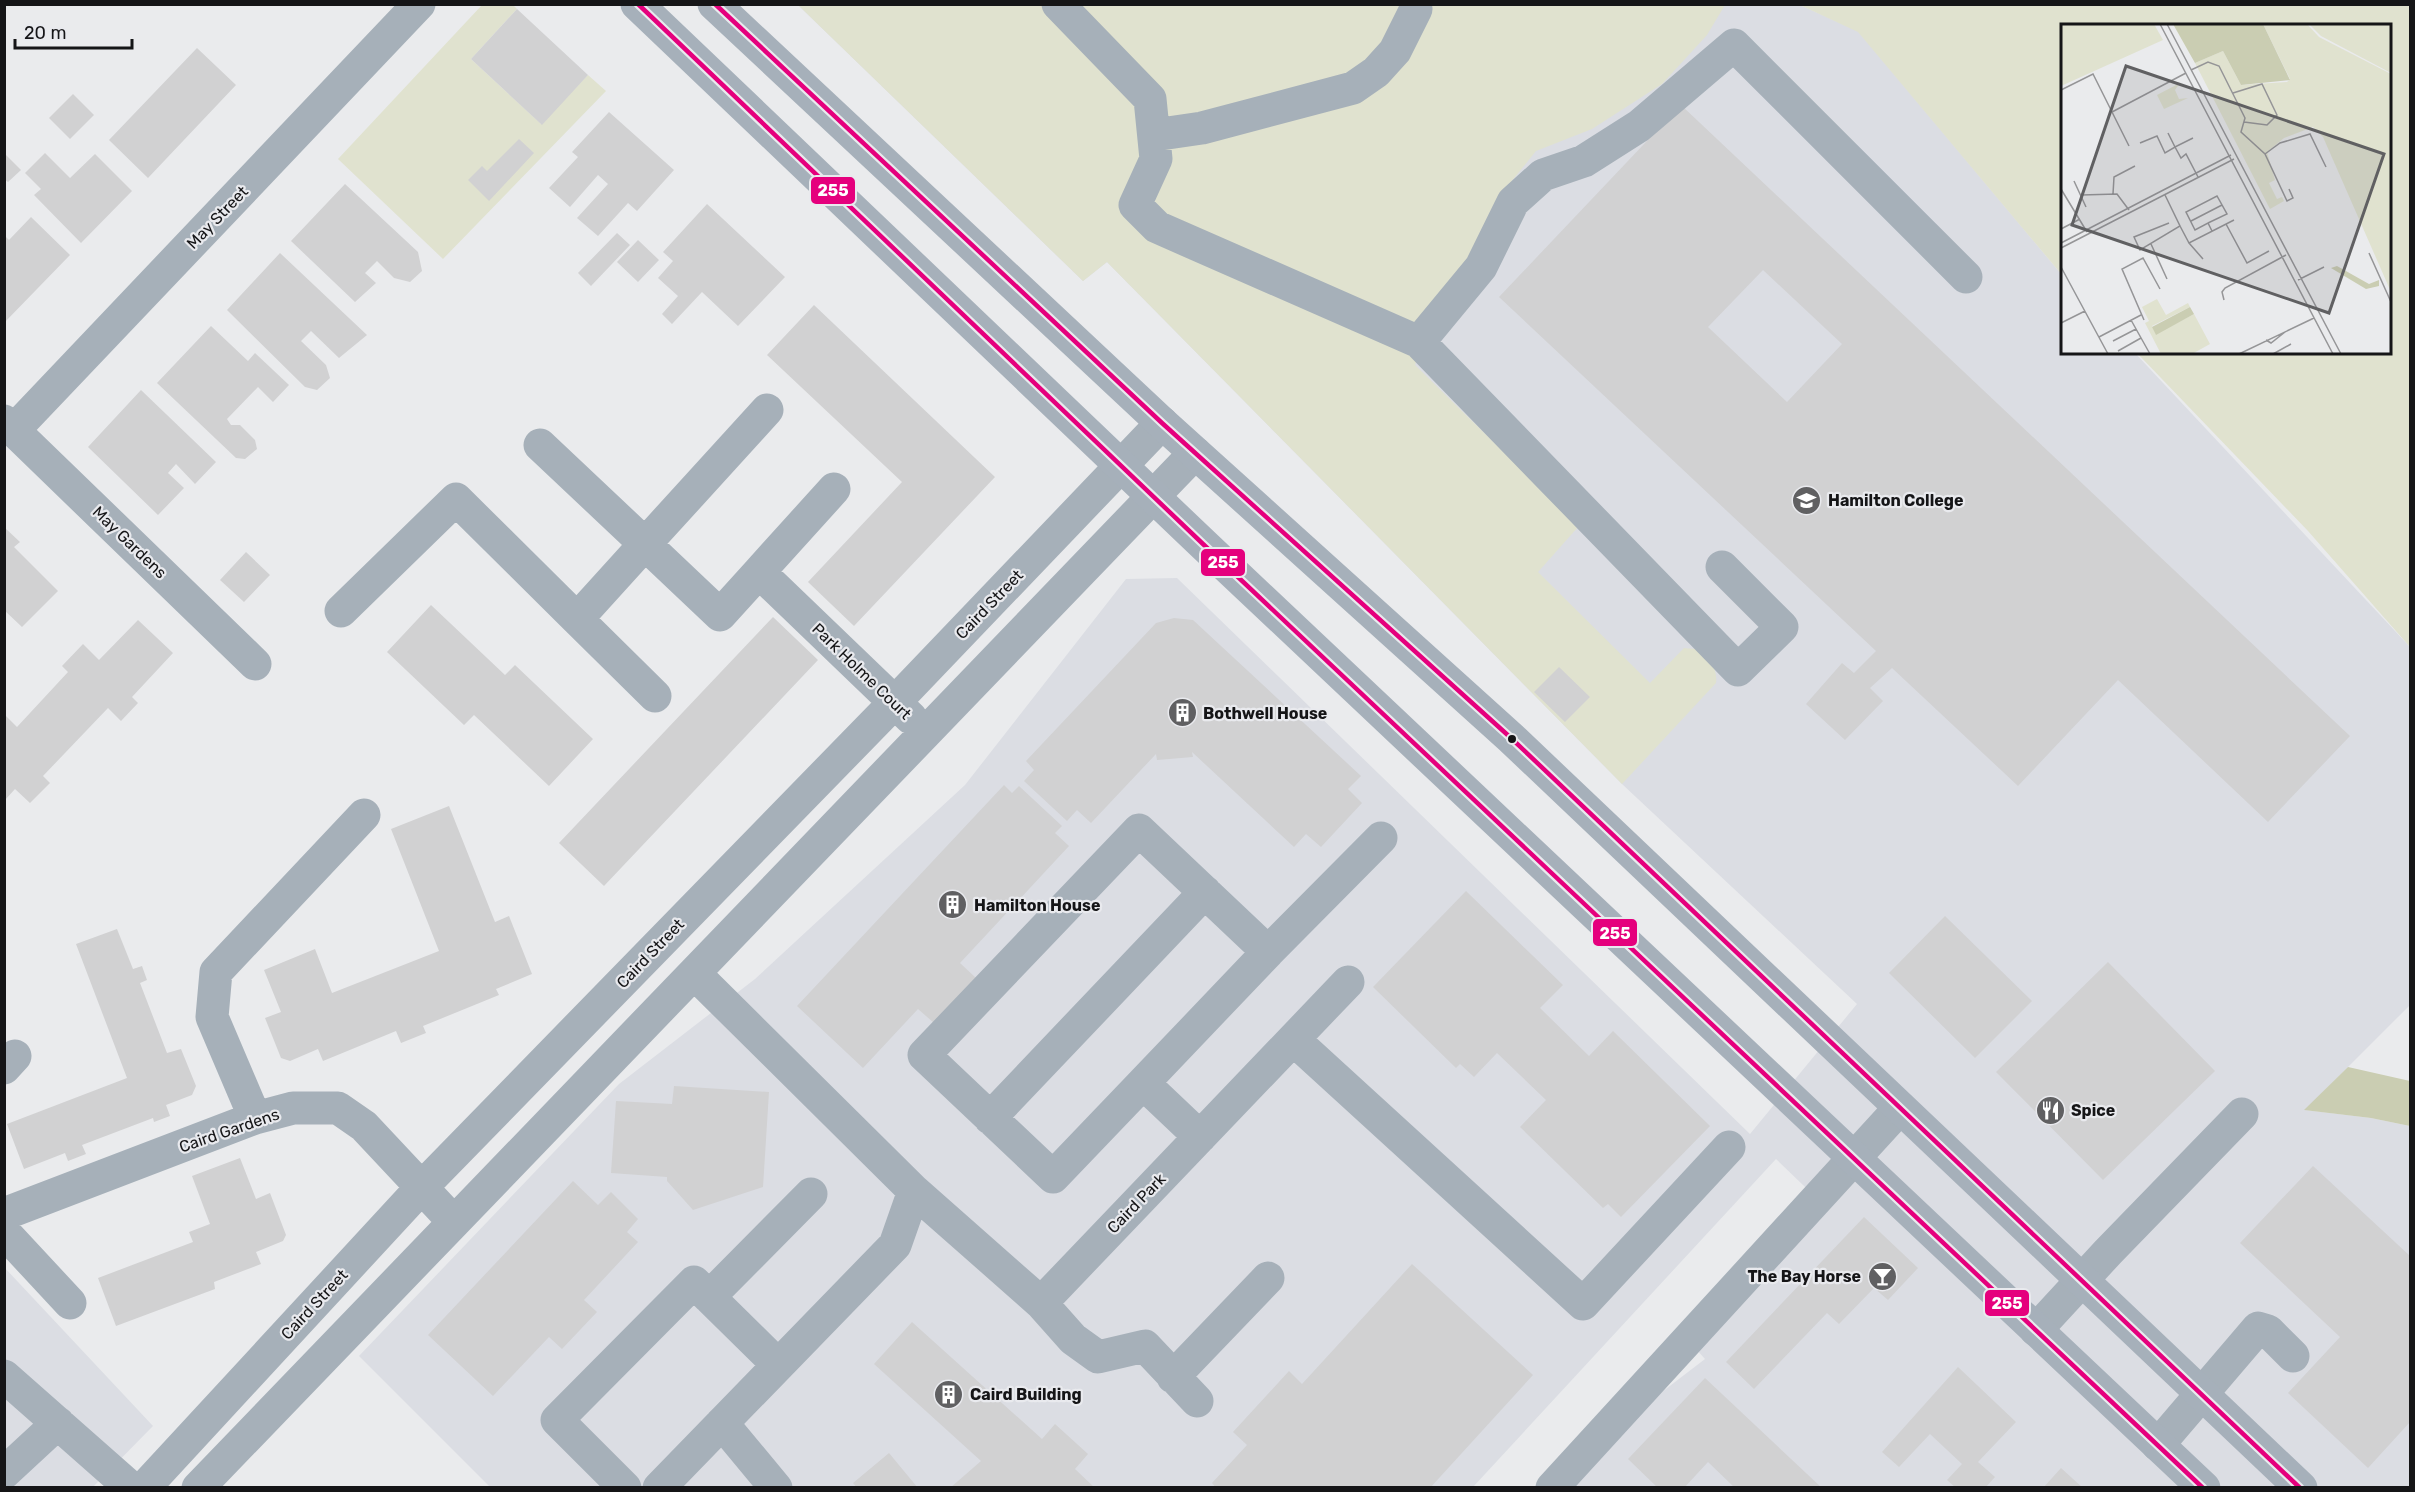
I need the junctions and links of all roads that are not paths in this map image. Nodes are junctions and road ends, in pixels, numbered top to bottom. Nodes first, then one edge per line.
1 (419, 4) edge
2 (637, 4) edge
3 (714, 4) edge
4 (1058, 4) edge
5 (1415, 4) edge
6 (1154, 135) junction
7 (1966, 277) dead end
8 (1419, 342) junction
9 (767, 410) dead end
10 (1162, 423) junction
11 (9, 425) edge
12 (540, 444) dead end
13 (1195, 453) junction
14 (1122, 465) junction
15 (834, 489) dead end
16 (1152, 496) junction
17 (645, 544) junction
18 (1722, 567) dead end
19 (759, 572) junction
20 (341, 611) dead end
21 (577, 619) junction
22 (255, 664) dead end
23 (655, 696) dead end
24 (895, 702) junction
25 (925, 733) junction
26 (364, 815) dead end
27 (1381, 838) dead end
28 (1204, 892) junction
29 (1268, 952) junction
30 (694, 973) junction
31 (1348, 982) dead end
32 (1294, 1040) junction
33 (1143, 1083) junction
34 (1900, 1108) junction
35 (2242, 1114) dead end
36 (255, 1118) junction
37 (990, 1118) junction
38 (1200, 1137) junction
39 (1729, 1147) dead end
40 (1854, 1157) junction
41 (422, 1186) junction
42 (914, 1191) junction
43 (811, 1194) dead end
44 (4, 1214) edge
45 (454, 1222) junction
46 (4, 1232) edge
47 (1268, 1278) dead end
48 (2083, 1281) junction
49 (710, 1297) junction
50 (70, 1303) dead end
51 (1041, 1303) junction
52 (2036, 1330) junction
53 (2293, 1356) dead end
54 (778, 1365) junction
55 (4, 1376) edge
56 (1173, 1377) junction
57 (2203, 1395) junction
58 (1197, 1401) dead end
59 (722, 1423) junction
60 (58, 1424) junction
61 (2158, 1445) junction
62 (4, 1473) edge
63 (131, 1488) edge
64 (144, 1488) edge
65 (198, 1488) edge
66 (625, 1488) edge
67 (659, 1488) edge
68 (776, 1488) edge
69 (1552, 1488) edge
70 (2204, 1488) edge
71 (2301, 1488) edge

1 - 11 street, May Street
2 - 14 main road
3 - 10 main road
4 - 6 street
5 - 6 street
6 - 8 street
7 - 8 street
8 - 18 street
9 - 17 street
10 - 13 main road
10 - 14 street, Caird Street
11 - 22 street, May Gardens
12 - 17 street
13 - 16 street
13 - 34 main road
14 - 16 main road
14 - 24 street, Caird Street
15 - 19 street
16 - 25 street
16 - 40 main road
17 - 19 street
17 - 21 street
19 - 24 street, Park Holme Court
20 - 21 street
21 - 23 street
24 - 25 street, Park Holme Court
24 - 41 street, Caird Street
25 - 30 street
26 - 36 street
27 - 29 street
28 - 29 street
28 - 37 street
28 - 37 street
29 - 33 street
30 - 42 street
30 - 45 street
31 - 32 street, Caird Park
32 - 38 street, Caird Park
32 - 39 street
33 - 37 street
33 - 38 street
34 - 40 street
34 - 48 main road
35 - 48 street
36 - 41 street, Caird Gardens
36 - 44 street, Caird Gardens
38 - 51 street, Caird Park
40 - 52 main road
40 - 69 street
41 - 45 street, Caird Gardens
41 - 64 street, Caird Street
42 - 51 street
42 - 54 street
43 - 49 street
45 - 65 street
46 - 50 street
47 - 56 street
48 - 52 street
48 - 57 main road
49 - 54 street
49 - 66 street
51 - 56 street
52 - 61 main road
53 - 57 street
54 - 59 street
55 - 60 street
56 - 58 street
57 - 61 street
57 - 71 main road
59 - 67 street
59 - 68 street
60 - 62 street
60 - 63 street
61 - 70 main road

